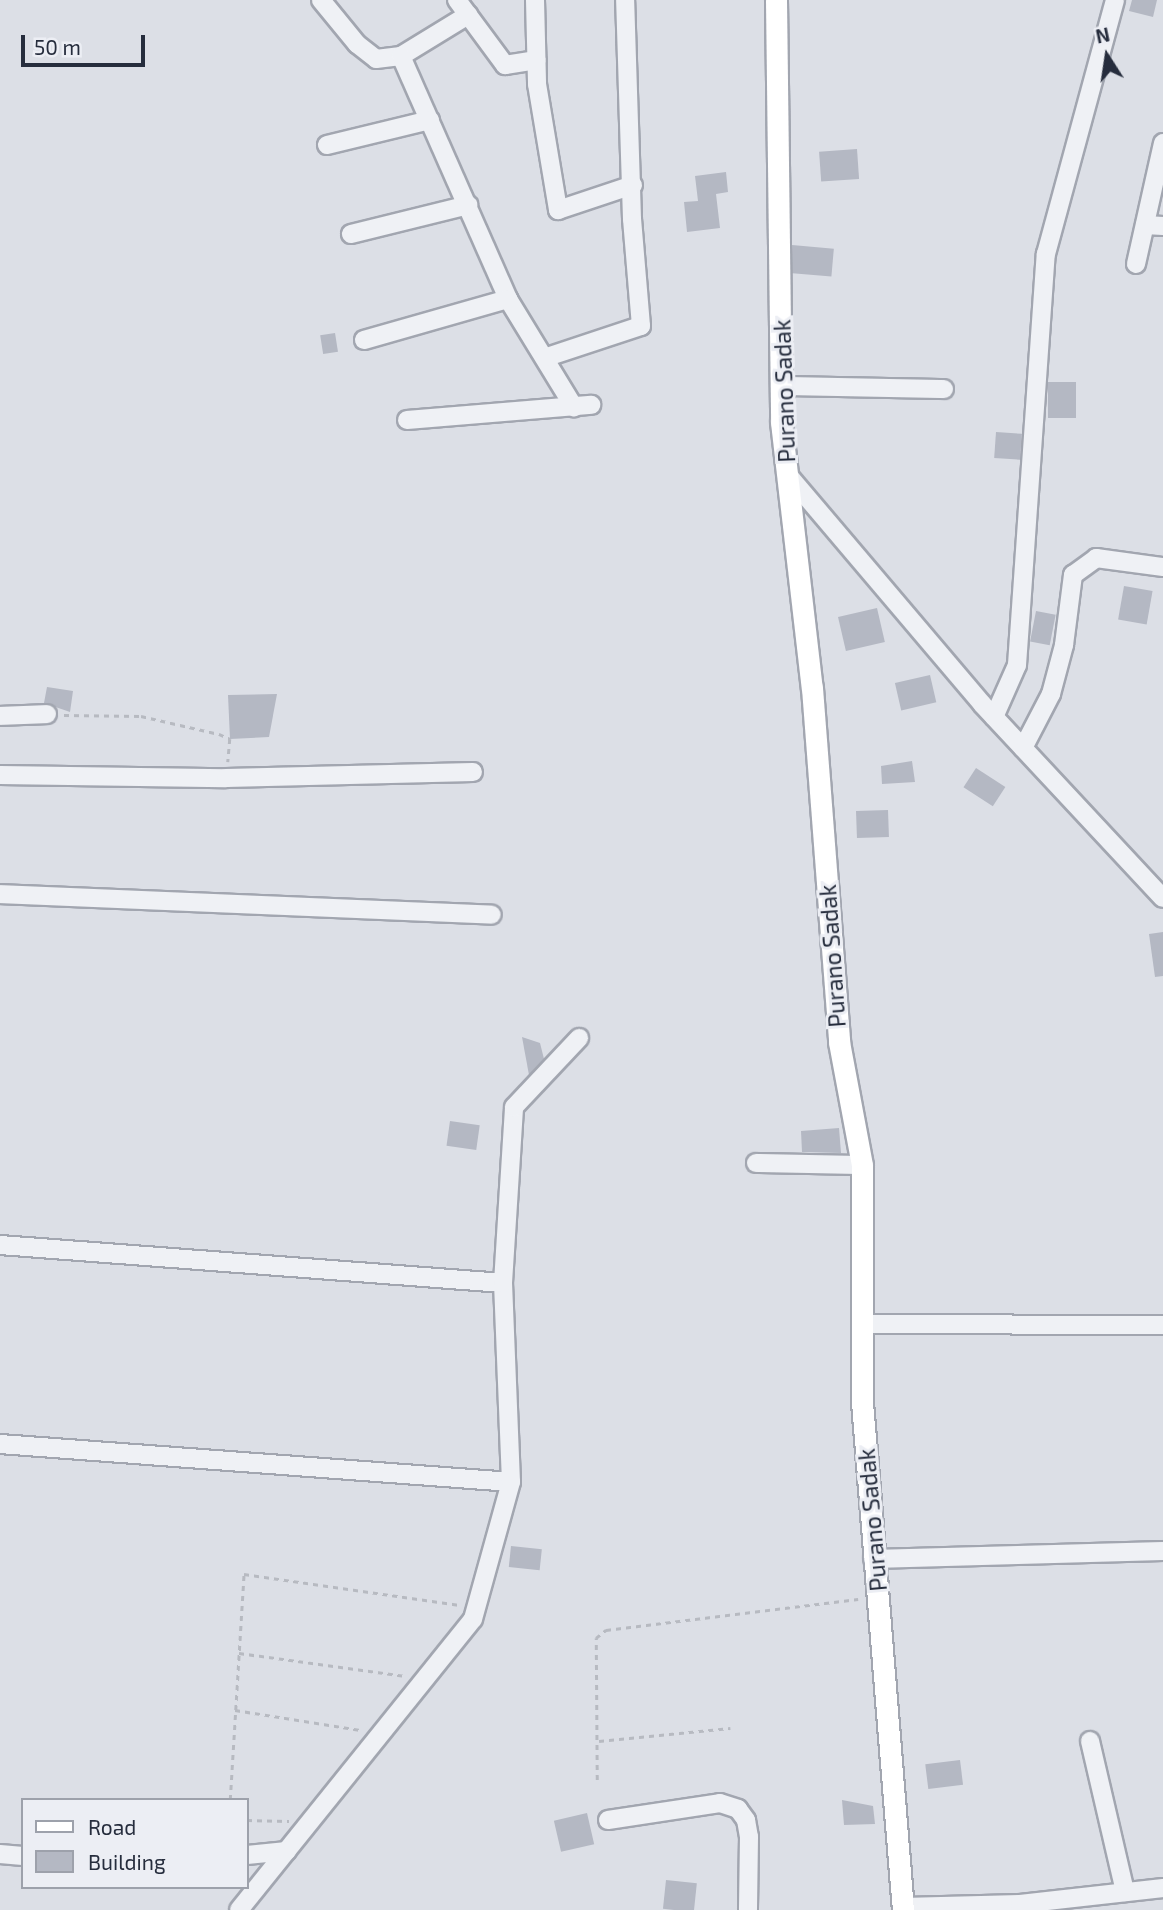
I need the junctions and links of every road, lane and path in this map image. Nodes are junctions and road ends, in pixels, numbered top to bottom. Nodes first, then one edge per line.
1 (321, 0) edge
2 (457, 0) edge
3 (535, 0) edge
4 (625, 0) edge
5 (776, 0) edge
6 (1115, 0) edge
7 (468, 15) junction
8 (401, 55) junction
9 (537, 60) junction
10 (430, 120) junction
11 (1163, 143) edge
12 (327, 145) dead end
13 (633, 185) junction
14 (468, 205) junction
15 (1145, 225) junction
16 (1163, 226) edge
17 (351, 234) dead end
18 (1136, 264) dead end
19 (508, 299) junction
20 (364, 340) dead end
21 (547, 357) junction
22 (783, 386) junction
23 (944, 390) dead end
24 (407, 420) dead end
25 (788, 475) junction
26 (1163, 566) edge
27 (47, 714) joint
28 (0, 716) edge
29 (995, 718) junction
30 (1023, 748) junction
31 (473, 772) dead end
32 (0, 775) edge
33 (226, 778) junction
34 (0, 894) edge
35 (1163, 898) edge
36 (492, 915) dead end
37 (579, 1038) dead end
38 (756, 1163) dead end
39 (862, 1165) junction
40 (0, 1245) edge
41 (503, 1283) junction
42 (865, 1324) junction
43 (1163, 1325) edge
44 (0, 1444) edge
45 (511, 1482) junction
46 (1163, 1551) edge
47 (873, 1559) junction
48 (878, 1596) junction
49 (477, 1608) junction
50 (239, 1653) junction
51 (425, 1679) junction
52 (235, 1710) junction
53 (730, 1728) dead end
54 (380, 1734) junction
55 (598, 1741) junction
56 (1090, 1741) dead end
57 (597, 1780) dead end
58 (230, 1798) edge
59 (248, 1820) edge
60 (608, 1820) dead end
61 (314, 1821) junction
62 (288, 1852) junction
63 (0, 1854) edge
64 (248, 1855) edge
65 (21, 1856) edge
66 (1163, 1888) edge
67 (1125, 1892) junction
68 (903, 1908) edge
69 (239, 1910) edge
70 (748, 1910) edge

1 - 8 street
2 - 7 street
3 - 9 street
4 - 13 street
5 - 22 main road, Purano Sadak
6 - 29 street
7 - 8 street
7 - 9 street
8 - 10 street
9 - 13 street
10 - 12 street
10 - 14 street
11 - 15 street
13 - 21 street
14 - 17 street
14 - 19 street
15 - 16 street
15 - 18 street
19 - 20 street
19 - 21 street
21 - 24 street
22 - 23 street
22 - 25 main road, Purano Sadak
25 - 29 street
25 - 39 main road, Purano Sadak
26 - 30 street
27 - 28 street
27 - 33 path
29 - 30 street
30 - 35 street
31 - 33 street
32 - 33 street
34 - 36 street
37 - 41 street
38 - 39 street
39 - 42 main road, Purano Sadak
40 - 41 street
41 - 45 street
42 - 43 street
42 - 47 main road, Purano Sadak
44 - 45 street
45 - 49 street
46 - 47 street
47 - 48 main road, Purano Sadak
48 - 55 path
48 - 68 main road, Purano Sadak
49 - 50 path
49 - 51 street
50 - 51 path
50 - 52 path
51 - 54 street
52 - 54 path
52 - 58 path
53 - 55 path
54 - 61 street
55 - 57 path
56 - 67 street
59 - 61 path
60 - 70 street
61 - 62 street
62 - 64 street
62 - 69 street
63 - 65 street
66 - 67 street
67 - 68 street

